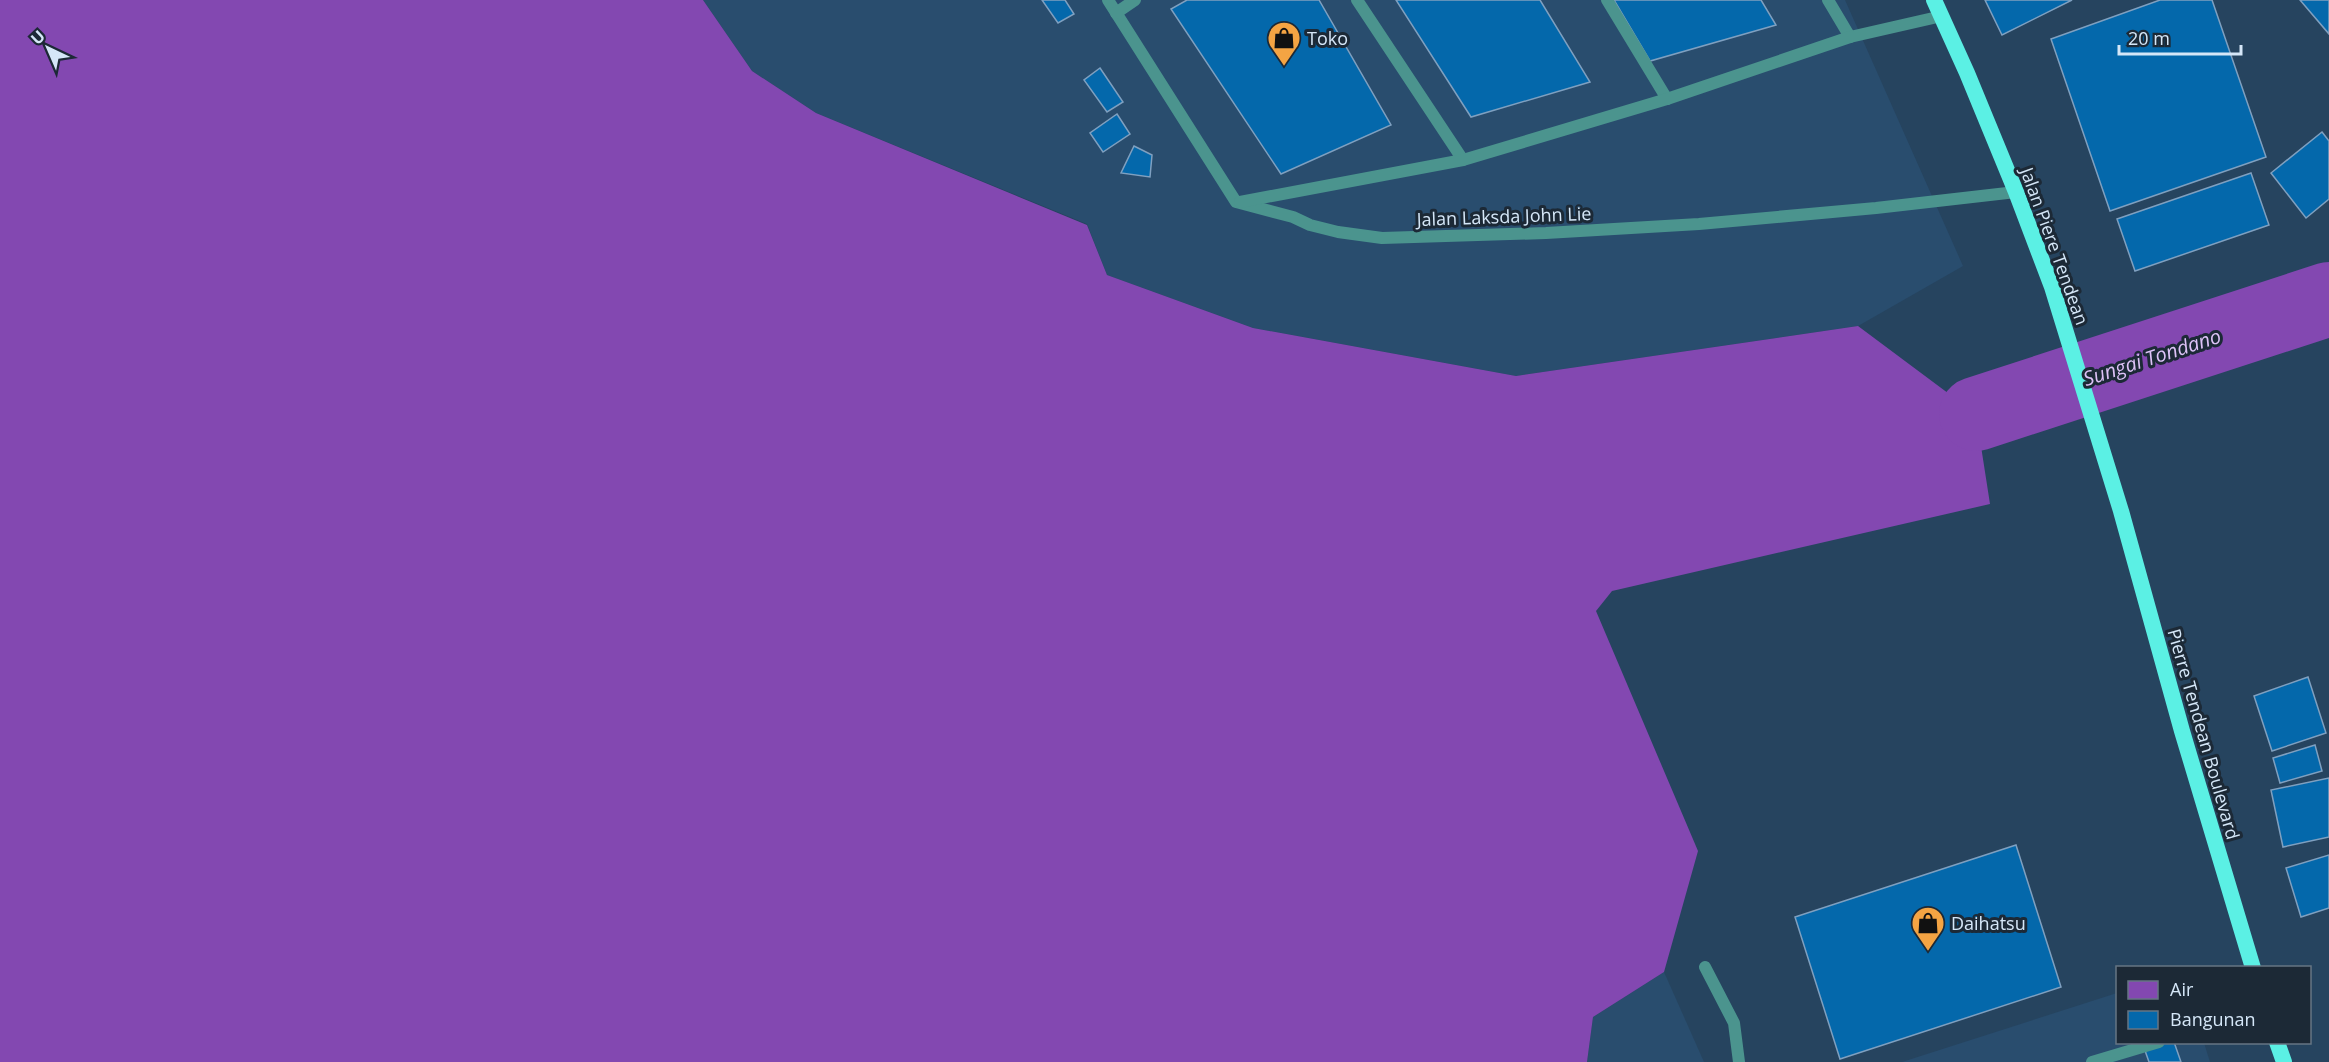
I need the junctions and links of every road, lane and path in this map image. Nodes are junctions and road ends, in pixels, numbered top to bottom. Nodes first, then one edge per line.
1 (1108, 0) edge
2 (1136, 0) edge
3 (1357, 0) edge
4 (1607, 0) edge
5 (1828, 0) edge
6 (1934, 0) edge
7 (1116, 13) junction
8 (1942, 16) junction
9 (1854, 36) junction
10 (1667, 99) junction
11 (1463, 160) junction
12 (2016, 192) junction
13 (1236, 202) junction
14 (2121, 511) joint
15 (2252, 966) edge
16 (1705, 967) dead end
17 (2154, 1044) edge
18 (2278, 1044) edge
19 (2132, 1057) edge
20 (1739, 1062) edge
21 (2092, 1062) edge
22 (2284, 1062) edge

1 - 7 lane
2 - 7 lane
3 - 11 lane
4 - 10 lane
5 - 9 lane
6 - 8 highway, Jalan Piere Tendean
7 - 13 lane
8 - 9 lane
8 - 12 highway, Jalan Piere Tendean
9 - 10 lane
10 - 11 lane
11 - 13 lane
12 - 13 lane, Jalan Laksda John Lie
12 - 14 highway, Jalan Piere Tendean
14 - 15 highway, Pierre Tendean Boulevard
16 - 20 lane
17 - 19 lane
18 - 22 highway
19 - 21 lane

